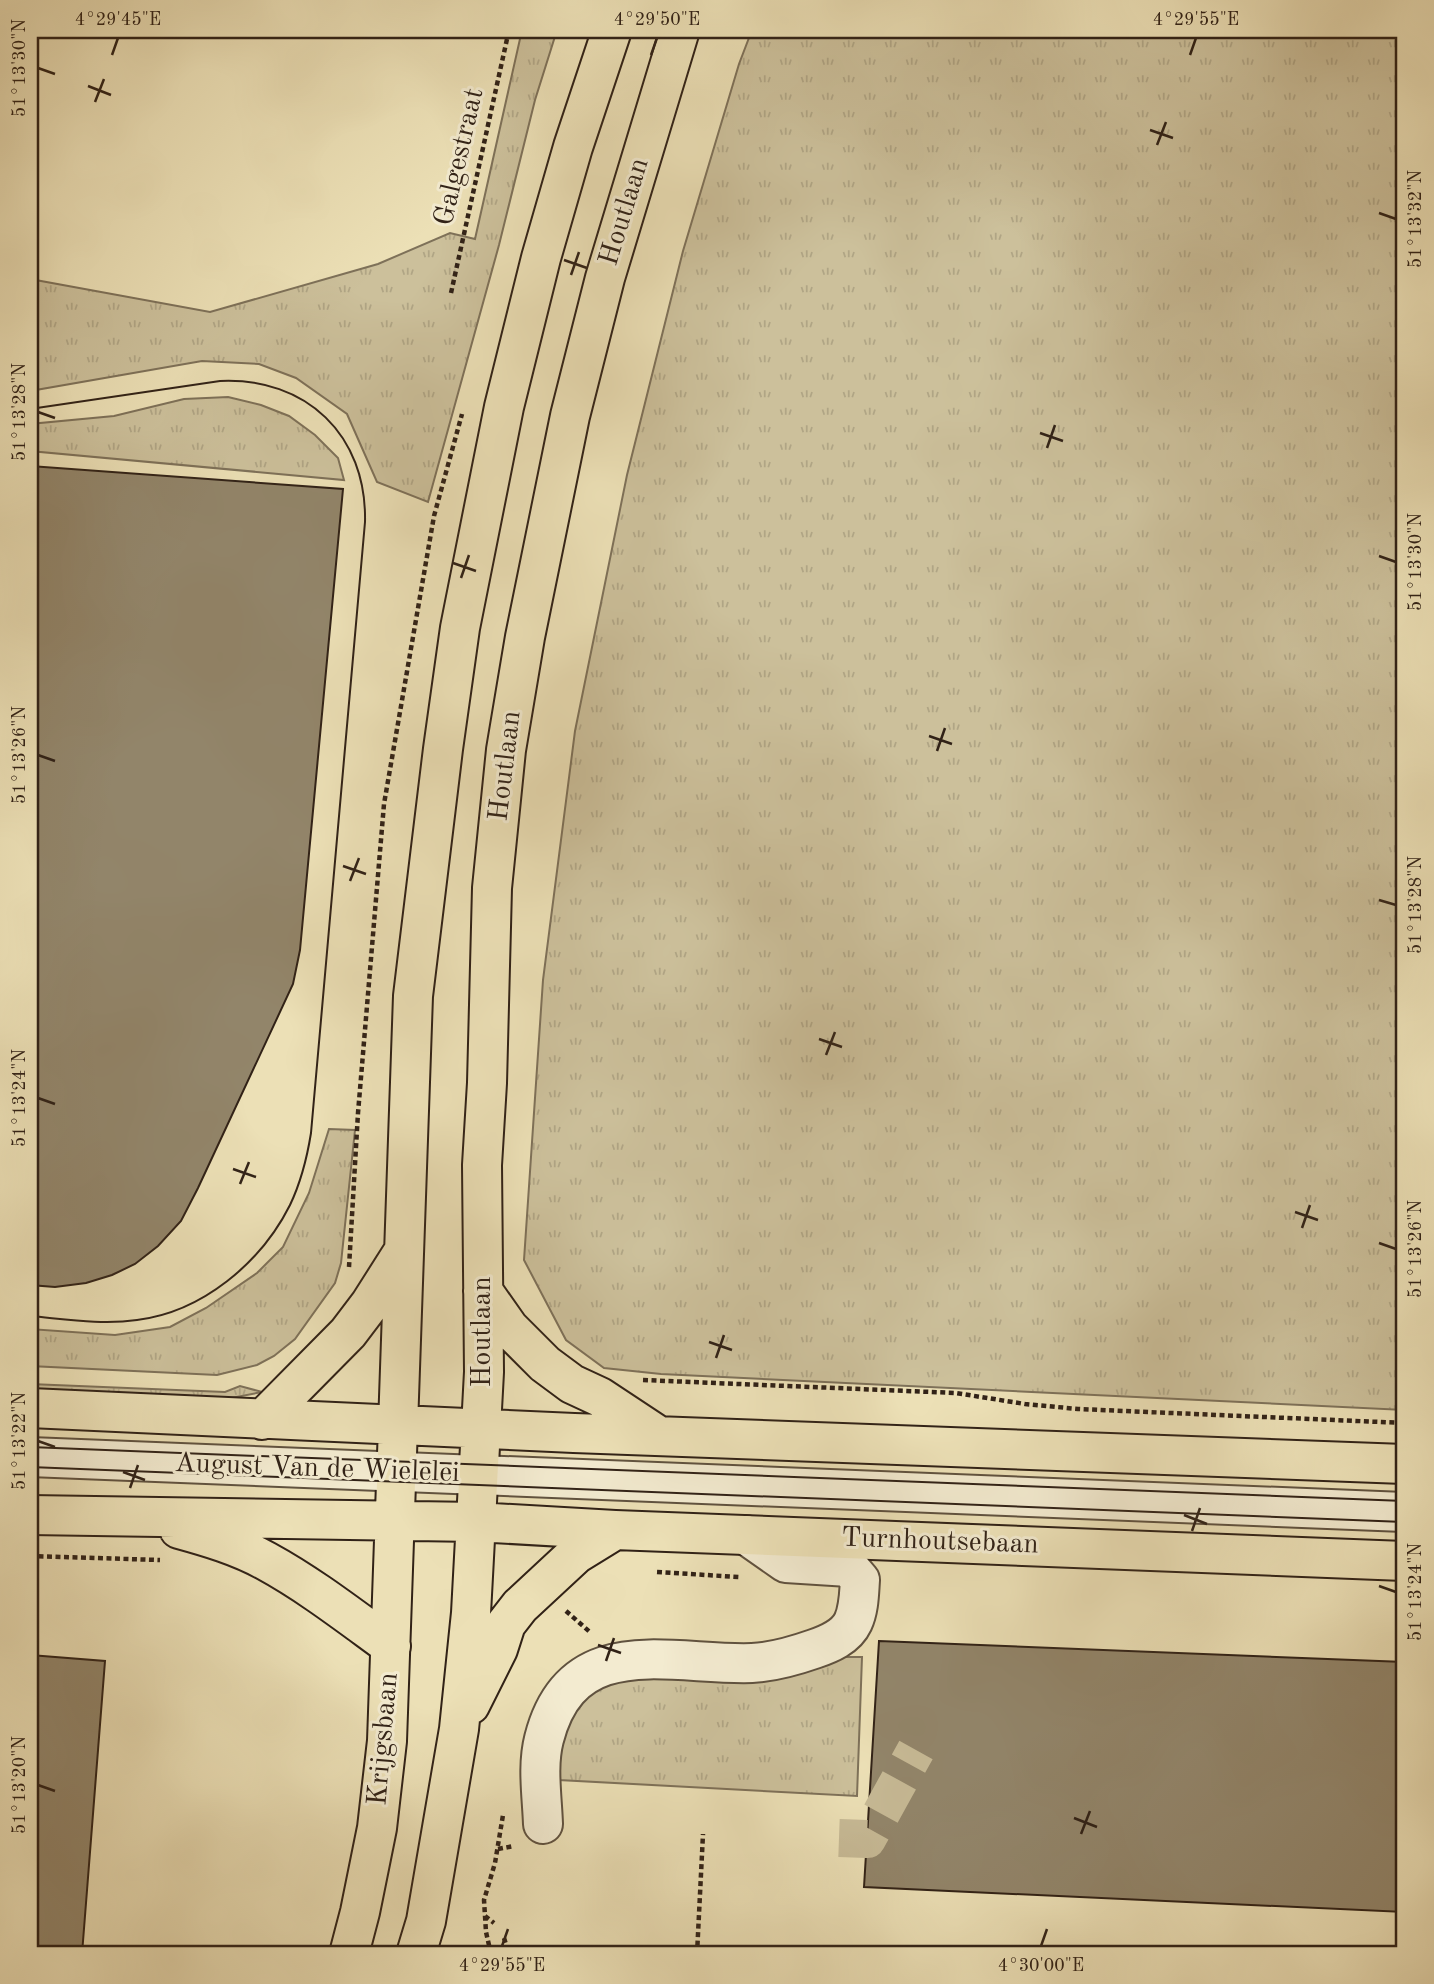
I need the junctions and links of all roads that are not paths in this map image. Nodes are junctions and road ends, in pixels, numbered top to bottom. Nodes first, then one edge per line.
1 (612, 30) edge
2 (680, 30) edge
3 (404, 1251) junction
4 (483, 1291) junction
5 (30, 1408) edge
6 (262, 1420) junction
7 (398, 1424) junction
8 (481, 1427) junction
9 (659, 1436) junction
10 (30, 1457) edge
11 (1404, 1464) edge
12 (397, 1472) junction
13 (478, 1475) junction
14 (1404, 1512) edge
15 (30, 1515) edge
16 (126, 1517) junction
17 (395, 1520) junction
18 (476, 1522) junction
19 (615, 1530) junction
20 (746, 1535) junction
21 (1404, 1561) edge
22 (391, 1646) junction
23 (459, 1729) junction
24 (544, 1824) dead end
25 (349, 1954) edge
26 (416, 1954) edge

1 - 3 main road
2 - 4 main road, Houtlaan
3 - 6 main road
3 - 7 main road
4 - 8 main road, Houtlaan
4 - 9 main road
5 - 6 main road, August Van de Wielelei
6 - 7 main road, August Van de Wielelei
7 - 8 main road, August Van de Wielelei
7 - 12 main road
8 - 9 main road
8 - 13 main road, Houtlaan
9 - 11 main road
10 - 12 lane, August Van de Wielelei
12 - 13 lane, August Van de Wielelei
12 - 17 main road
13 - 14 lane, Turnhoutsebaan
13 - 18 main road, Houtlaan
15 - 16 main road
16 - 17 main road, Turnhoutsebaan
16 - 22 main road
17 - 18 main road, Turnhoutsebaan
17 - 22 main road, Krijgsbaan
18 - 19 main road, Turnhoutsebaan
18 - 23 main road
19 - 20 main road, Turnhoutsebaan
19 - 23 main road
20 - 21 main road, Turnhoutsebaan
20 - 24 lane
22 - 25 main road, Krijgsbaan
23 - 26 main road

